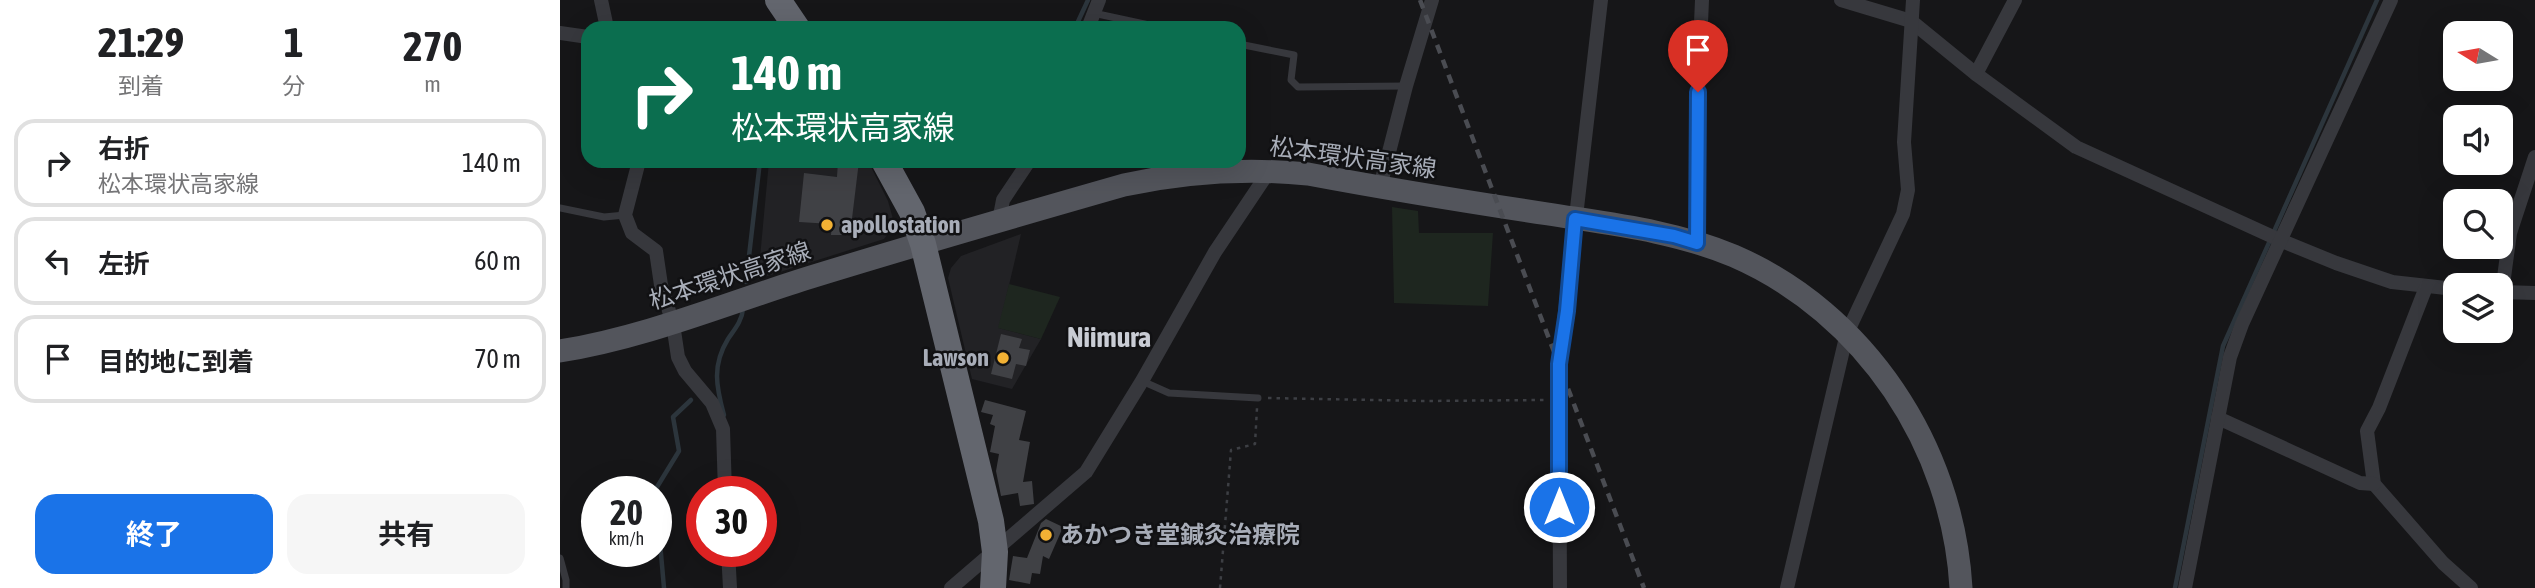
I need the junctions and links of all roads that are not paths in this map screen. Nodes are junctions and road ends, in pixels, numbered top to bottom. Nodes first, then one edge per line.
1 (601, 0) edge
2 (778, 0) edge
3 (1432, 0) edge
4 (1601, 0) edge
5 (1702, 0) edge
6 (1841, 0) edge
7 (1913, 0) edge
8 (2015, 0) edge
9 (2391, 0) edge
10 (1096, 7) edge
11 (606, 21) edge
12 (792, 21) edge
13 (1141, 21) edge
14 (1911, 21) junction
15 (560, 33) edge
16 (581, 36) edge
17 (1246, 45) edge
18 (1976, 74) junction
19 (1406, 86) junction
20 (2535, 157) edge
21 (637, 168) edge
22 (888, 168) edge
23 (1024, 168) edge
24 (1270, 170) junction
25 (1380, 187) junction
26 (560, 208) edge
27 (625, 215) junction
28 (1575, 219) junction
29 (999, 221) junction
30 (2282, 241) junction
31 (1697, 243) junction
32 (923, 244) junction
33 (2504, 273) edge
34 (2426, 287) junction
35 (2443, 288) edge
36 (2513, 292) edge
37 (2535, 293) edge
38 (673, 324) junction
39 (1847, 333) junction
40 (560, 351) edge
41 (1142, 381) junction
42 (1258, 398) road end
43 (2218, 418) junction
44 (724, 476) edge
45 (2374, 484) junction
46 (995, 552) junction
47 (560, 558) edge
48 (729, 567) edge
49 (566, 588) edge
50 (730, 588) edge
51 (951, 588) edge
52 (993, 588) edge
53 (1560, 588) edge
54 (1787, 588) edge
55 (1961, 588) edge
56 (2185, 588) edge
57 (2472, 588) edge

1 - 11 street
2 - 12 highway
3 - 19 street
4 - 28 street
5 - 31 street
6 - 14 street
7 - 14 street
8 - 18 street
9 - 30 street
10 - 13 lane
14 - 18 street
14 - 39 street
15 - 16 street
17 - 19 lane
18 - 30 street
19 - 25 street
20 - 33 street
21 - 27 street
22 - 32 highway
23 - 29 street
24 - 25 main road, 松本環状高家線
24 - 29 main road, 松本環状高家線
24 - 41 street
25 - 28 main road, 松本環状高家線
26 - 27 lane
27 - 38 street
28 - 31 main road, 松本環状高家線
28 - 53 street
29 - 32 main road, 松本環状高家線
30 - 34 street
30 - 43 street
31 - 39 main road, 松本環状高家線
32 - 38 main road, 松本環状高家線
32 - 46 highway
34 - 35 street
34 - 45 street
36 - 37 street
38 - 40 main road, 松本環状高家線
38 - 44 street
39 - 54 street
39 - 55 main road, 松本環状高家線
41 - 42 lane
41 - 46 street
43 - 45 street
43 - 56 street
45 - 57 street
46 - 51 street
46 - 52 highway
47 - 49 lane
48 - 50 street

